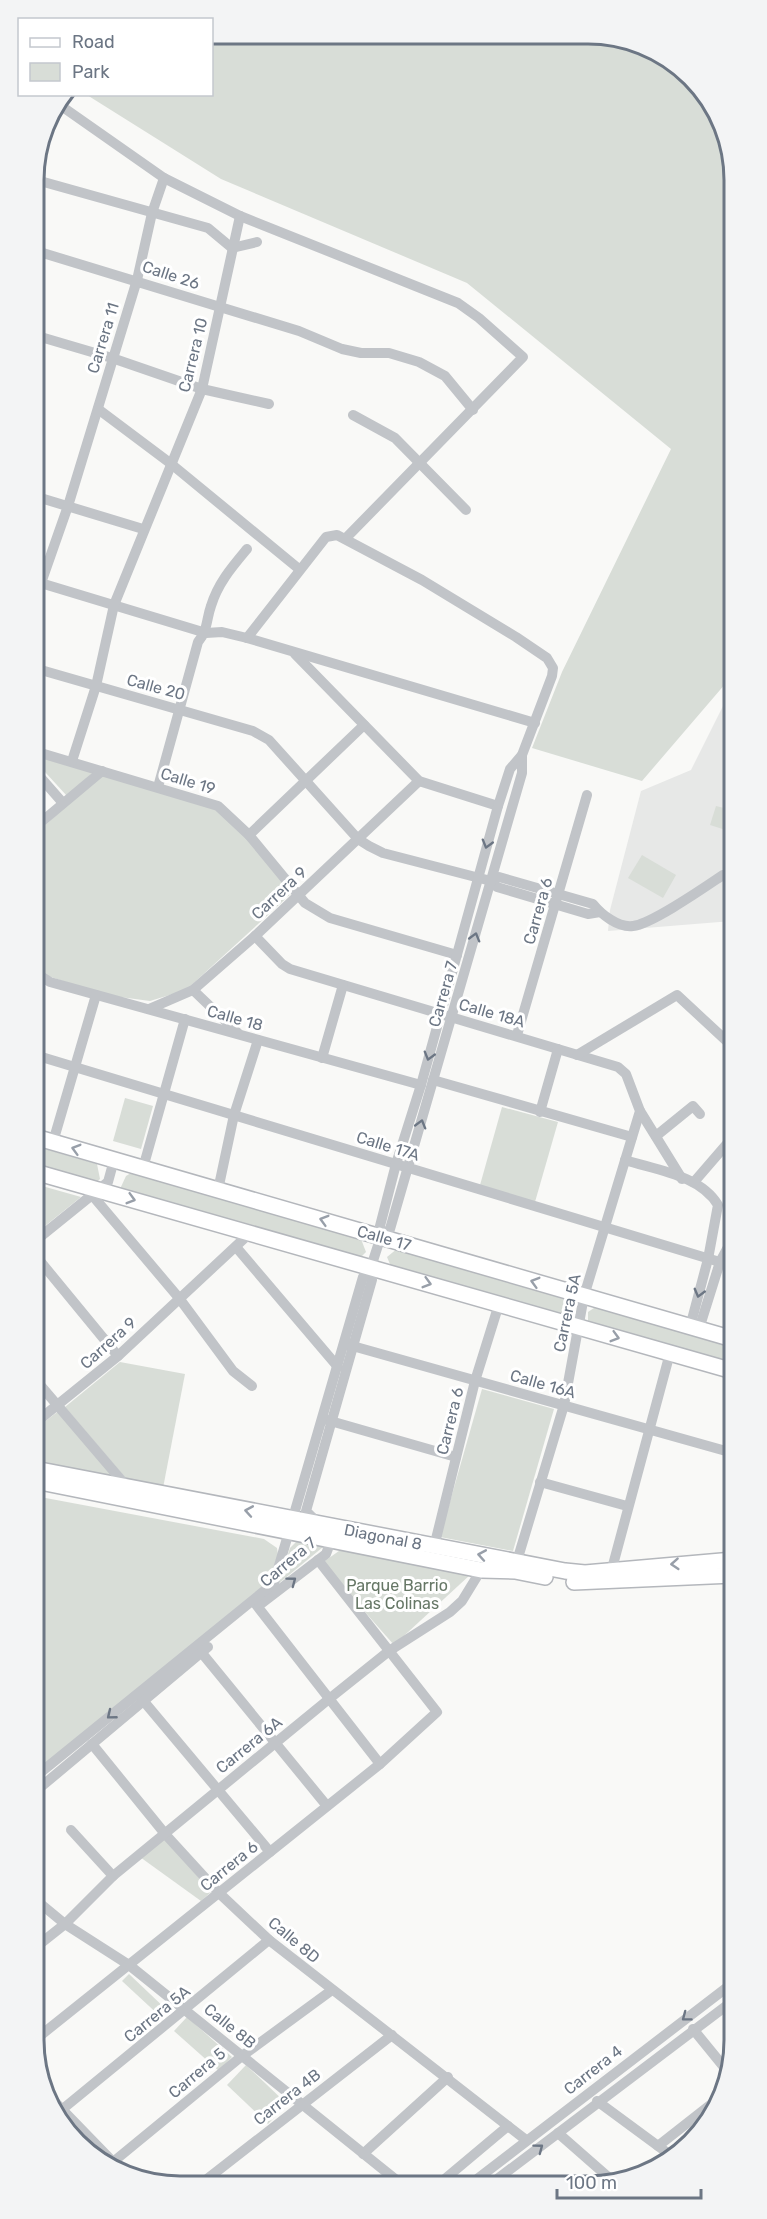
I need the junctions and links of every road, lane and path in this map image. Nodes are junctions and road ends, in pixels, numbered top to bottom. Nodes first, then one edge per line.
1 (64, 108) edge
2 (165, 178) junction
3 (44, 182) edge
4 (152, 213) junction
5 (240, 216) junction
6 (257, 242) dead end
7 (232, 248) junction
8 (44, 253) edge
9 (137, 280) junction
10 (220, 307) junction
11 (44, 338) edge
12 (112, 358) junction
13 (202, 389) junction
14 (269, 404) dead end
15 (98, 409) junction
16 (472, 410) junction
17 (353, 415) dead end
18 (419, 462) junction
19 (170, 464) junction
20 (44, 499) edge
21 (68, 507) junction
22 (466, 510) dead end
23 (143, 529) junction
24 (346, 538) junction
25 (247, 549) dead end
26 (44, 567) edge
27 (299, 569) junction
28 (44, 584) edge
29 (114, 605) junction
30 (206, 633) junction
31 (247, 638) junction
32 (295, 653) junction
33 (44, 671) edge
34 (96, 686) junction
35 (180, 709) junction
36 (536, 723) junction
37 (364, 725) junction
38 (44, 754) edge
39 (522, 755) junction
40 (72, 761) junction
41 (102, 771) junction
42 (44, 781) edge
43 (419, 781) junction
44 (305, 782) junction
45 (158, 787) junction
46 (587, 795) dead end
47 (62, 802) junction
48 (498, 806) junction
49 (44, 819) edge
50 (249, 836) junction
51 (358, 839) junction
52 (723, 875) dead end
53 (478, 878) junction
54 (491, 881) junction
55 (298, 896) junction
56 (557, 899) junction
57 (255, 936) junction
58 (457, 955) junction
59 (44, 977) edge
60 (344, 985) junction
61 (193, 990) junction
62 (96, 995) junction
63 (149, 1009) junction
64 (446, 1015) junction
65 (185, 1019) junction
66 (239, 1034) junction
67 (517, 1035) junction
68 (724, 1038) edge
69 (258, 1040) junction
70 (558, 1049) junction
71 (577, 1055) junction
72 (44, 1058) edge
73 (322, 1058) junction
74 (75, 1067) junction
75 (433, 1080) junction
76 (421, 1085) junction
77 (164, 1094) junction
78 (640, 1111) junction
79 (540, 1112) junction
80 (700, 1114) dead end
81 (234, 1115) junction
82 (656, 1136) junction
83 (632, 1137) junction
84 (44, 1140) edge
85 (53, 1142) junction
86 (723, 1148) edge
87 (114, 1160) junction
88 (625, 1160) junction
89 (396, 1164) junction
90 (143, 1168) junction
91 (408, 1168) junction
92 (44, 1175) edge
93 (682, 1179) junction
94 (694, 1182) junction
95 (218, 1190) junction
96 (95, 1193) junction
97 (605, 1228) junction
98 (250, 1233) junction
99 (44, 1234) edge
100 (381, 1236) junction
101 (236, 1247) junction
102 (723, 1256) edge
103 (708, 1259) junction
104 (720, 1263) junction
105 (723, 1264) edge
106 (44, 1265) edge
107 (371, 1267) junction
108 (584, 1296) junction
109 (179, 1298) junction
110 (499, 1304) junction
111 (579, 1326) junction
112 (694, 1328) junction
113 (723, 1336) edge
114 (349, 1345) junction
115 (670, 1353) junction
116 (117, 1356) junction
117 (338, 1367) junction
118 (723, 1368) edge
119 (475, 1380) junction
120 (252, 1386) dead end
121 (44, 1390) edge
122 (564, 1405) junction
123 (58, 1406) junction
124 (44, 1416) edge
125 (327, 1420) junction
126 (648, 1429) junction
127 (723, 1450) edge
128 (456, 1457) junction
129 (44, 1471) edge
130 (44, 1482) edge
131 (540, 1482) junction
132 (127, 1494) junction
133 (627, 1506) junction
134 (320, 1524) junction
135 (290, 1525) junction
136 (330, 1539) junction
137 (434, 1547) junction
138 (318, 1560) junction
139 (517, 1561) junction
140 (723, 1561) edge
141 (481, 1570) junction
142 (609, 1575) junction
143 (723, 1575) edge
144 (255, 1604) junction
145 (201, 1652) junction
146 (388, 1652) junction
147 (141, 1698) junction
148 (329, 1699) junction
149 (275, 1743) junction
150 (92, 1744) junction
151 (380, 1764) junction
152 (44, 1771) edge
153 (44, 1784) edge
154 (218, 1790) junction
155 (327, 1806) junction
156 (71, 1830) dead end
157 (166, 1835) junction
158 (270, 1852) junction
159 (113, 1876) junction
160 (219, 1893) junction
161 (44, 1907) edge
162 (65, 1924) junction
163 (269, 1940) junction
164 (44, 1941) edge
165 (129, 1965) junction
166 (332, 1990) junction
167 (723, 1990) edge
168 (723, 2008) edge
169 (186, 2010) junction
170 (693, 2029) junction
171 (44, 2033) edge
172 (392, 2035) junction
173 (242, 2056) junction
174 (721, 2063) edge
175 (448, 2077) junction
176 (597, 2102) junction
177 (302, 2104) junction
178 (63, 2109) edge
179 (66, 2115) edge
180 (701, 2115) edge
181 (508, 2126) junction
182 (558, 2133) junction
183 (526, 2140) junction
184 (658, 2146) junction
185 (100, 2150) edge
186 (664, 2151) edge
187 (363, 2154) junction
188 (117, 2160) edge
189 (605, 2174) edge
190 (211, 2176) edge
191 (391, 2176) edge
192 (448, 2176) edge
193 (481, 2176) edge
194 (503, 2176) edge

1 - 2 street
2 - 4 street, Carrera 11
2 - 5 street
3 - 4 street
4 - 7 street
4 - 9 street, Carrera 11
5 - 7 street, Carrera 10
5 - 16 street
6 - 7 street
7 - 10 street, Carrera 10
8 - 9 street, Calle 26
9 - 10 street, Calle 26
9 - 12 street, Carrera 11
10 - 13 street, Carrera 10
10 - 16 street, Calle 26
11 - 12 street
12 - 13 street
12 - 15 street, Carrera 11
13 - 14 street
13 - 19 street, Carrera 10
15 - 19 street
15 - 21 street, Carrera 11
16 - 18 street
17 - 18 street
18 - 22 street
18 - 24 street
19 - 23 street, Carrera 10
19 - 27 street
20 - 21 street
21 - 23 street
21 - 26 street, Carrera 11
23 - 29 street, Carrera 10
24 - 27 street
24 - 36 street, Carrera 7
25 - 30 street
27 - 31 street
28 - 29 street
29 - 30 street
29 - 34 street, Carrera 10
30 - 31 street
30 - 35 street
31 - 32 street
32 - 36 street
32 - 37 street
33 - 34 street, Calle 20
34 - 35 street, Calle 20
34 - 40 street, Carrera 10
35 - 44 street, Calle 20
35 - 45 street
36 - 39 street, Carrera 7
37 - 43 street
37 - 44 street
38 - 40 street, Calle 19
39 - 48 street, Carrera 7
39 - 54 street, Carrera 7
40 - 41 street, Calle 19
41 - 45 street, Calle 19
41 - 47 street
42 - 47 street
43 - 48 street
43 - 51 street, Carrera 9
44 - 50 street
44 - 51 street
45 - 50 street, Calle 19
46 - 56 street, Carrera 6
47 - 49 street
48 -> 53 street, Carrera 7
50 - 55 street, Calle 19
51 - 53 street
51 - 55 street, Carrera 9
52 - 56 street
53 - 54 street
53 - 58 street, Carrera 7
54 - 56 street
64 -> 54 street, Carrera 7
55 - 57 street, Carrera 9
55 - 58 street, Calle 19
56 - 67 street, Carrera 6
57 - 60 street, Calle 18A
57 - 61 street, Carrera 9
58 - 64 street, Carrera 7
59 - 62 street, Calle 18
60 - 64 street, Calle 18A
60 - 73 street
61 - 63 street, Carrera 9
61 - 66 street
62 - 63 street, Calle 18
62 - 74 street
63 - 65 street, Calle 18
64 - 67 street, Calle 18A
64 - 75 street, Carrera 7
64 -> 76 street, Carrera 7
65 - 66 street, Calle 18
65 - 77 street
66 - 69 street, Calle 18
67 - 70 street, Calle 18A
68 - 71 street
69 - 73 street, Calle 18
69 - 81 street
70 - 71 street, Calle 18A
70 - 79 street
71 - 78 street, Calle 18A
72 - 74 street, Calle 17A
73 - 76 street, Calle 18
74 - 77 street, Calle 17A
74 - 85 street
75 - 79 street
91 -> 75 street, Carrera 7
76 - 89 street, Carrera 7
77 - 81 street, Calle 17A
77 - 90 street
78 - 82 street
78 - 83 street, Carrera 5A
79 - 83 street
80 - 82 street
81 - 89 street, Calle 17A
81 - 95 street
82 - 93 street
83 - 88 street, Carrera 5A
84 - 85 street, Calle 17
87 -> 85 street, Calle 17
86 - 94 street
87 - 90 street, Calle 17
87 - 96 street
88 - 93 street
88 - 97 street, Carrera 5A
89 - 91 street, Calle 17A
89 - 100 street, Carrera 7
90 - 95 street, Calle 17
91 - 97 street, Calle 17A
91 - 100 street, Carrera 7
92 - 96 street, Calle 17
93 - 94 street
94 - 103 street
100 -> 95 street, Calle 17
96 -> 98 street, Calle 17
96 - 99 street
96 - 109 street
97 - 103 street, Calle 17A
97 - 108 street, Carrera 5A
98 - 101 street, Carrera 9
98 - 107 street, Calle 17
100 - 107 street, Carrera 7
108 -> 100 street, Calle 17
101 - 109 street, Carrera 9
101 - 117 street
102 - 104 street
103 - 104 street, Calle 17A
103 -> 112 street
104 - 105 street, Calle 17A
104 - 112 street
106 - 116 street
107 -> 110 street, Calle 17
107 - 114 street, Carrera 7
108 - 111 street, Carrera 5A
108 - 112 street, Calle 17
109 - 116 street, Carrera 9
109 - 120 street
110 - 111 street, Calle 17
110 - 119 street, Carrera 6
111 -> 115 street, Calle 17
111 - 122 street, Carrera 5A
112 - 113 street, Calle 17
114 - 117 street, Carrera 7
114 - 119 street, Calle 16A
114 - 125 street, Carrera 7
115 - 118 street, Calle 17
115 - 126 street
116 - 123 street, Carrera 9
117 - 125 street, Carrera 7
119 - 122 street, Calle 16A
119 - 128 street, Carrera 6
121 - 123 street
122 - 126 street, Calle 16A
122 - 131 street, Carrera 5A
123 - 124 street, Carrera 9
123 - 132 street
125 - 128 street
125 - 134 street, Carrera 7
125 - 135 street, Carrera 7
126 - 127 street, Calle 16A
126 - 133 street
128 - 137 street, Carrera 6
129 - 132 street, Diagonal 8
130 - 132 street, Diagonal 8
131 - 133 street
131 - 139 street, Carrera 5A
132 - 135 street, Diagonal 8
133 - 142 street
134 - 135 street, Diagonal 8
134 - 136 street, Carrera 7
134 - 137 street, Diagonal 8
135 - 136 street, Diagonal 8
135 - 144 street, Carrera 7
136 - 138 street, Carrera 7
136 - 141 street, Diagonal 8
139 -> 137 street, Diagonal 8
144 -> 138 street, Carrera 7
138 - 146 street
139 - 142 street, Diagonal 8
140 -> 142 street, Diagonal 8
141 - 142 street, Diagonal 8
141 - 146 street, Carrera 6A
142 - 143 street, Diagonal 8
144 - 145 street, Carrera 7
144 - 147 street, Carrera 7
144 - 148 street
145 - 147 street, Carrera 7
145 - 149 street
146 - 148 street, Carrera 6A
146 - 151 street, Carrera 6
147 - 150 street, Carrera 7
147 -> 152 street, Carrera 7
147 - 154 street
148 - 149 street, Carrera 6A
148 - 151 street
149 - 154 street, Carrera 6A
149 - 155 street
150 - 153 street, Carrera 7
150 - 157 street, Calle 8D
151 - 155 street, Carrera 6
154 - 157 street, Carrera 6A
154 - 158 street
155 - 158 street, Carrera 6
156 - 159 street
157 - 159 street, Carrera 6A
157 - 160 street, Calle 8D
158 - 160 street, Carrera 6
159 - 162 street, Carrera 6A
160 - 163 street, Calle 8D
160 - 165 street, Carrera 6
161 - 162 street, Calle 8B
162 - 164 street, Carrera 6A
162 - 165 street, Calle 8B
163 - 166 street, Calle 8D
163 - 169 street, Carrera 5A
165 - 169 street, Calle 8B
165 - 171 street, Carrera 6
166 - 172 street, Calle 8D
166 - 173 street, Carrera 5
167 -> 183 street, Carrera 4
168 - 170 street, Carrera 4
169 - 173 street, Calle 8B
169 - 178 street, Carrera 5A
170 - 174 street
170 - 176 street, Carrera 4
172 - 175 street, Calle 8D
172 - 177 street, Carrera 4B
173 - 177 street, Calle 8B
173 - 188 street, Carrera 5
175 - 181 street, Calle 8D
175 - 187 street
176 - 182 street, Carrera 4
176 - 184 street
177 - 187 street, Calle 8B
177 - 190 street, Carrera 4B
179 - 185 street
180 - 184 street
181 - 183 street, Calle 8D
181 - 192 street
182 - 189 street
194 -> 182 street, Carrera 4
183 - 193 street, Carrera 4
184 - 186 street
187 - 191 street, Calle 8B

